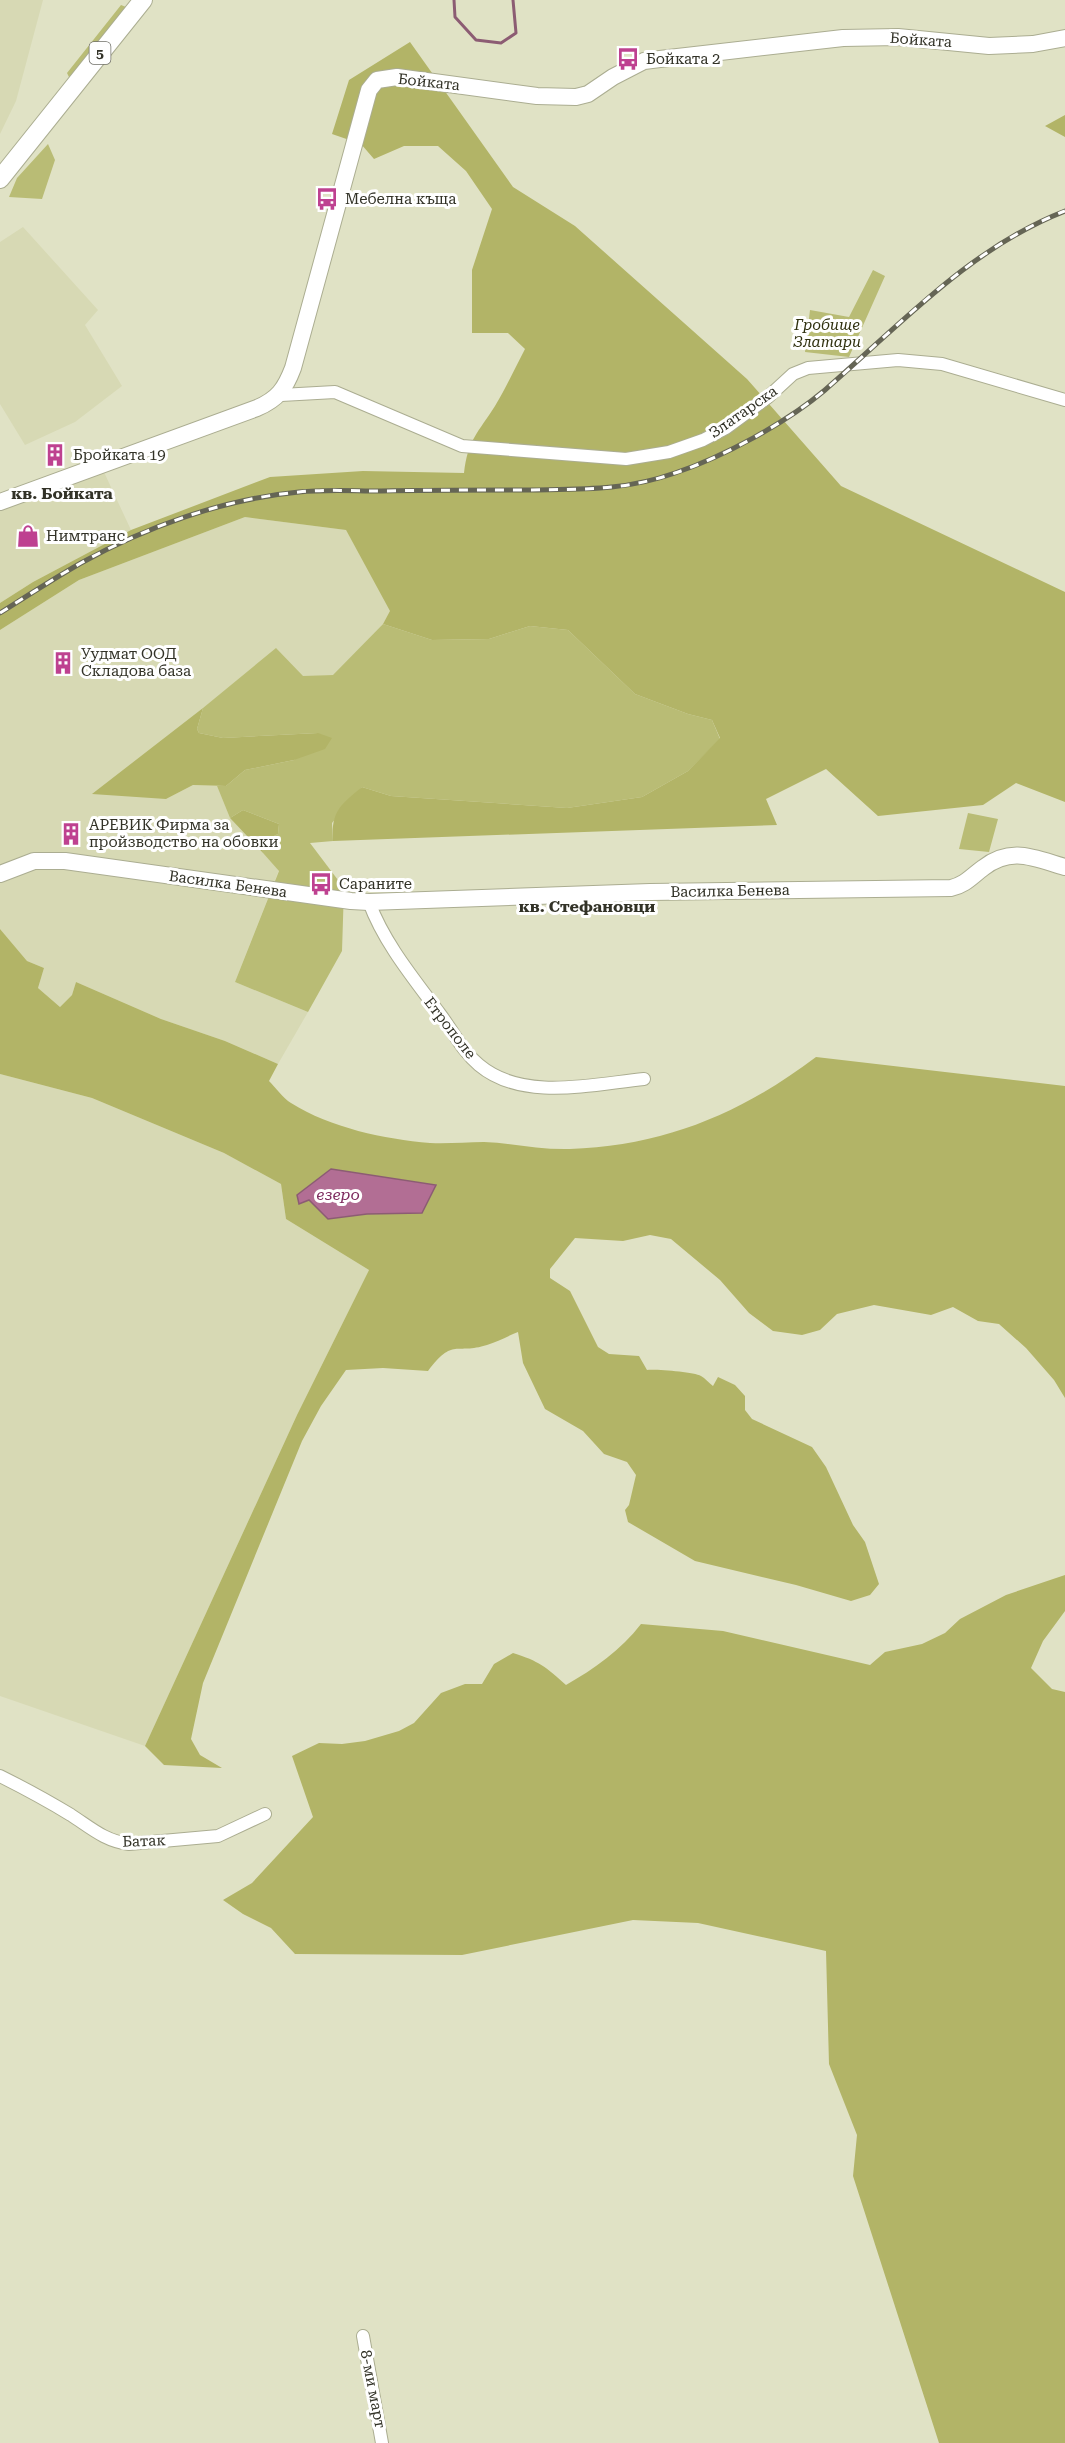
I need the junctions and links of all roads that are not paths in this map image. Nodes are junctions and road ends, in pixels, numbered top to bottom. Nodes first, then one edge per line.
1 (142, 0) edge
2 (1065, 38) edge
3 (0, 179) edge
4 (280, 394) junction
5 (1065, 400) edge
6 (0, 502) edge
7 (1065, 867) edge
8 (0, 874) edge
9 (369, 902) junction
10 (645, 1079) dead end
11 (0, 1776) edge
12 (265, 1814) dead end
13 (363, 2336) dead end
14 (382, 2443) edge

1 - 3 main road, 5
2 - 4 street, Бойката
4 - 5 street, Златарска
4 - 6 street
7 - 9 street, Василка Бенева
8 - 9 street, Василка Бенева
9 - 10 street, Етрополе
11 - 12 street, Батак
13 - 14 street, 8-ми март

